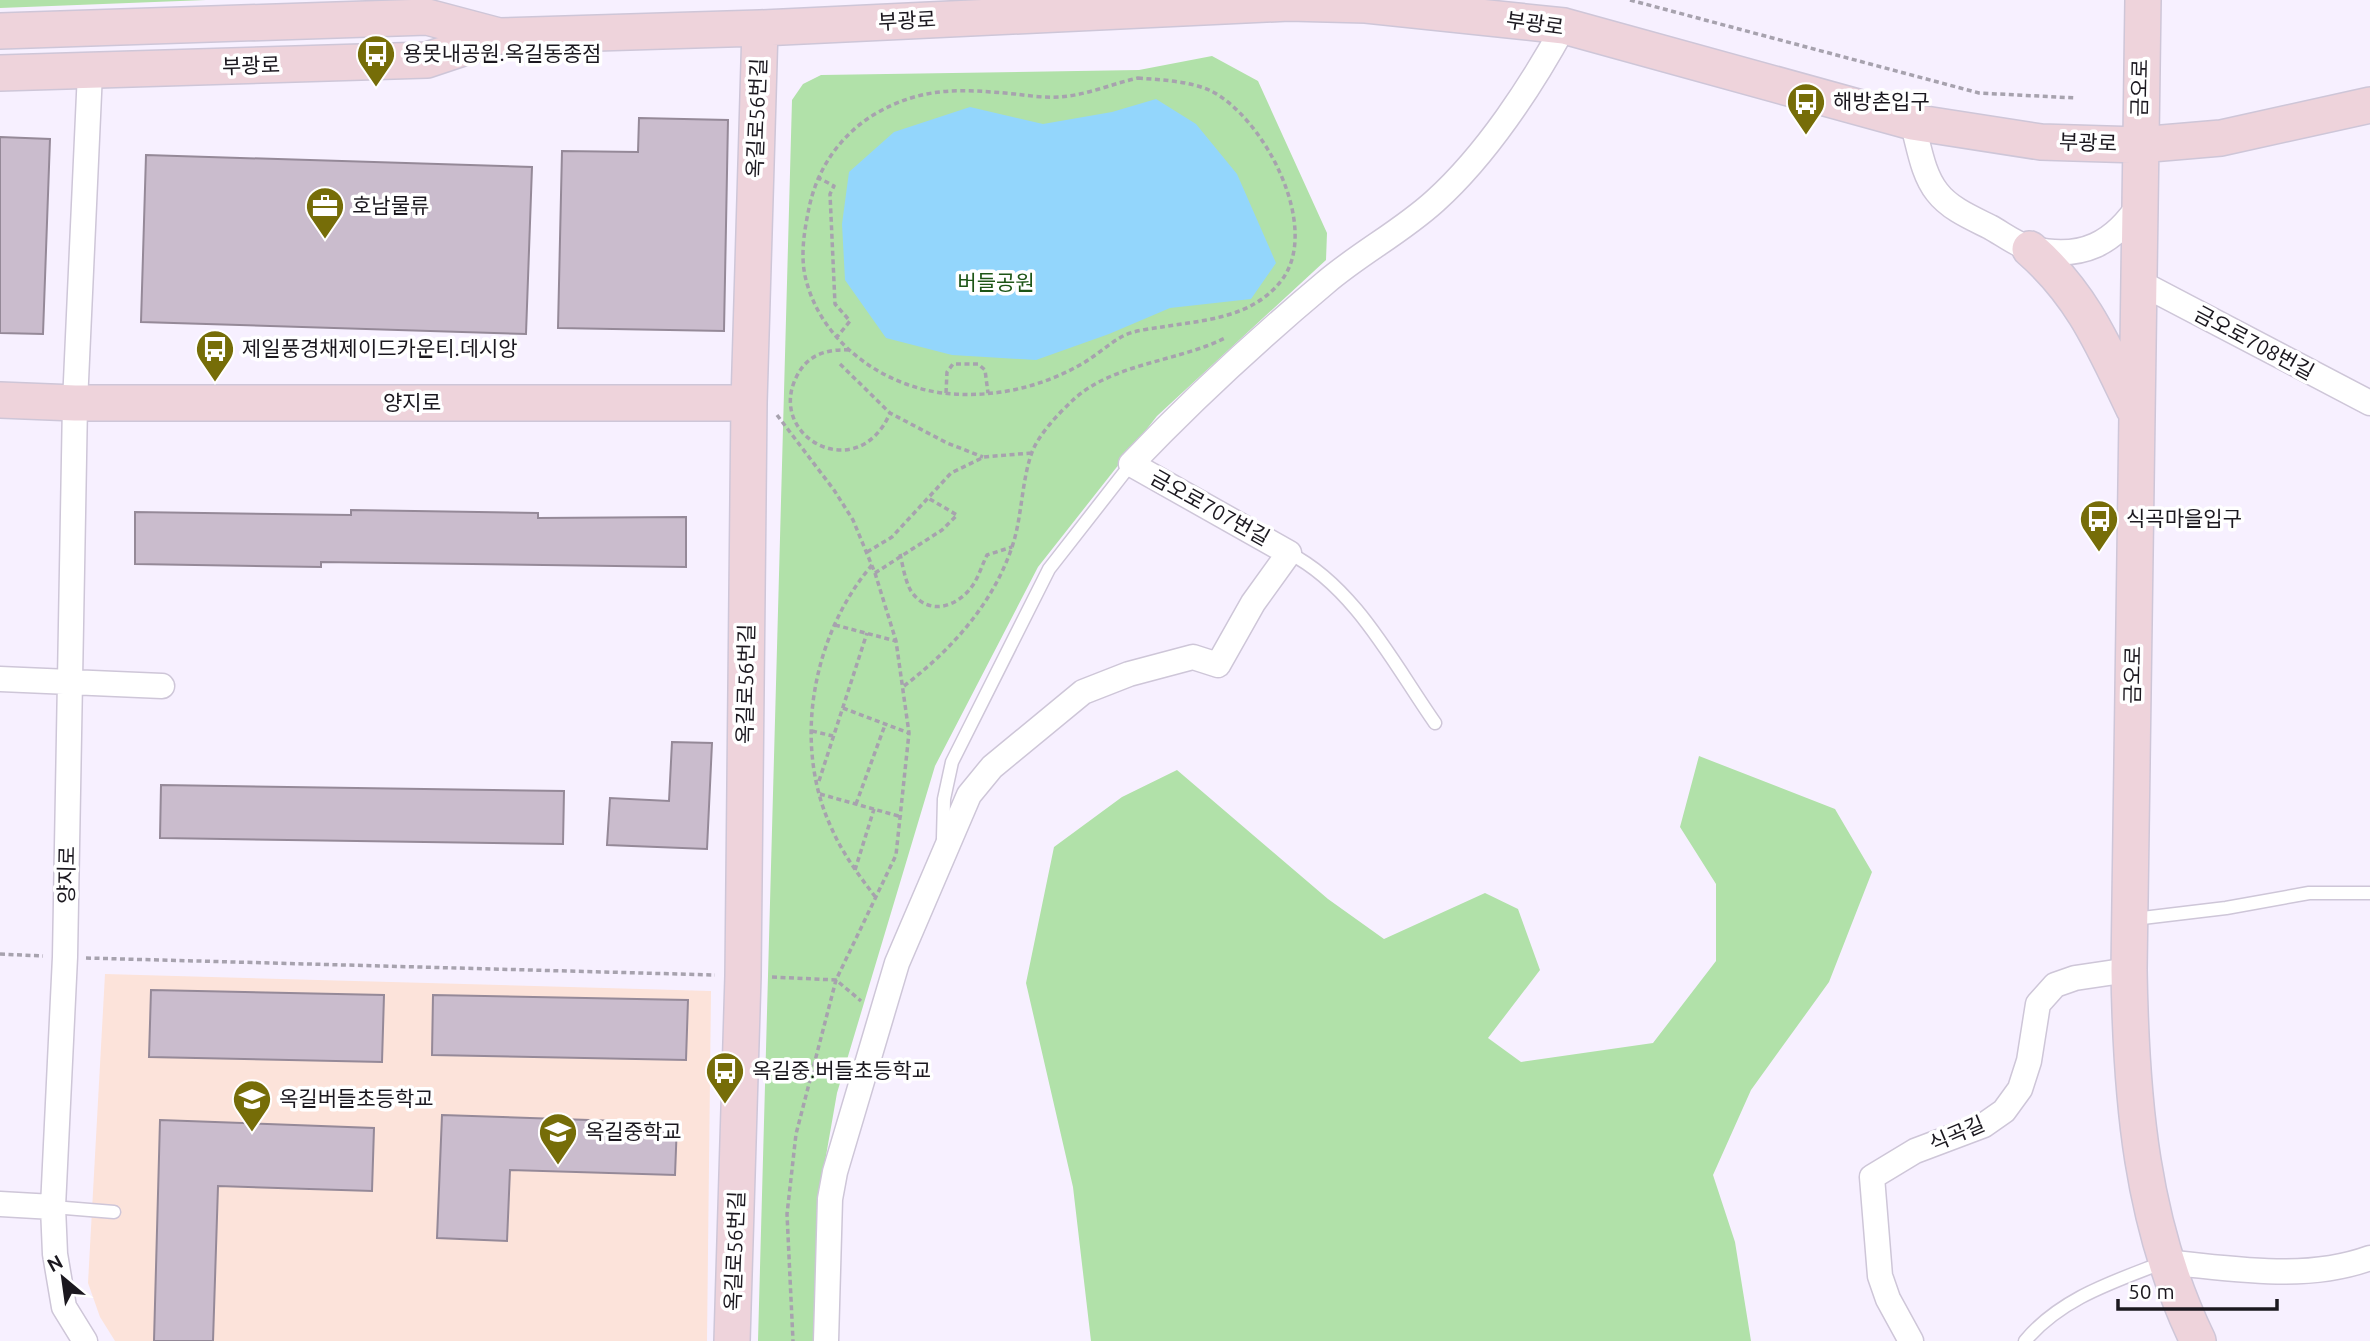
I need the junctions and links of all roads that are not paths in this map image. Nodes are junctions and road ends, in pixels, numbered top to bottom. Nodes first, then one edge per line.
1 (2143, 0) edge
2 (1564, 26) junction
3 (760, 28) junction
4 (0, 31) edge
5 (499, 36) junction
6 (90, 72) junction
7 (0, 74) edge
8 (2370, 104) edge
9 (1912, 122) junction
10 (2139, 145) junction
11 (2141, 202) junction
12 (2030, 249) junction
13 (2139, 282) junction
14 (0, 400) edge
15 (75, 403) junction
16 (2370, 403) edge
17 (763, 409) junction
18 (2137, 415) junction
19 (1131, 464) junction
20 (1289, 553) junction
21 (0, 679) edge
22 (70, 681) junction
23 (162, 686) dead end
24 (1435, 723) dead end
25 (943, 859) junction
26 (2370, 893) edge
27 (2130, 919) junction
28 (2129, 970) junction
29 (0, 1204) edge
30 (53, 1208) junction
31 (114, 1212) dead end
32 (2370, 1258) edge
33 (2164, 1262) junction
34 (85, 1341) edge
35 (732, 1341) edge
36 (826, 1341) edge
37 (1911, 1341) edge
38 (2025, 1341) edge
39 (2198, 1341) edge

1 - 10 main road, 금오로
2 - 3 main road, 부광로
2 - 9 main road, 부광로
2 - 19 street, 금오로707번길
3 - 5 main road, 부광로
3 - 17 main road, 옥길로56번길
4 - 5 main road, 부광로
5 - 6 main road, 부광로
6 - 7 main road, 부광로
6 - 15 street, 양지로
8 - 10 main road, 부광로
9 - 10 main road, 부광로
9 - 12 street
10 - 11 main road, 금오로
11 - 12 street
11 - 13 main road, 금오로
12 - 18 main road
13 - 16 street, 금오로708번길
13 - 18 main road, 금오로
14 - 15 main road, 양지로
15 - 17 main road, 양지로
15 - 22 street, 양지로
17 - 35 main road, 옥길로56번길
18 - 27 main road, 금오로
19 - 20 street, 금오로707번길
19 - 25 lane
20 - 24 lane
20 - 25 street, 금오로707번길
21 - 22 street
22 - 23 street
22 - 30 street, 양지로
25 - 36 street, 금오로707번길
26 - 27 lane
27 - 28 main road, 금오로
28 - 33 main road, 금오로
28 - 37 street, 식곡길
29 - 30 street
30 - 31 lane
30 - 34 street, 양지로
32 - 33 street
33 - 38 lane
33 - 39 main road, 금오로

